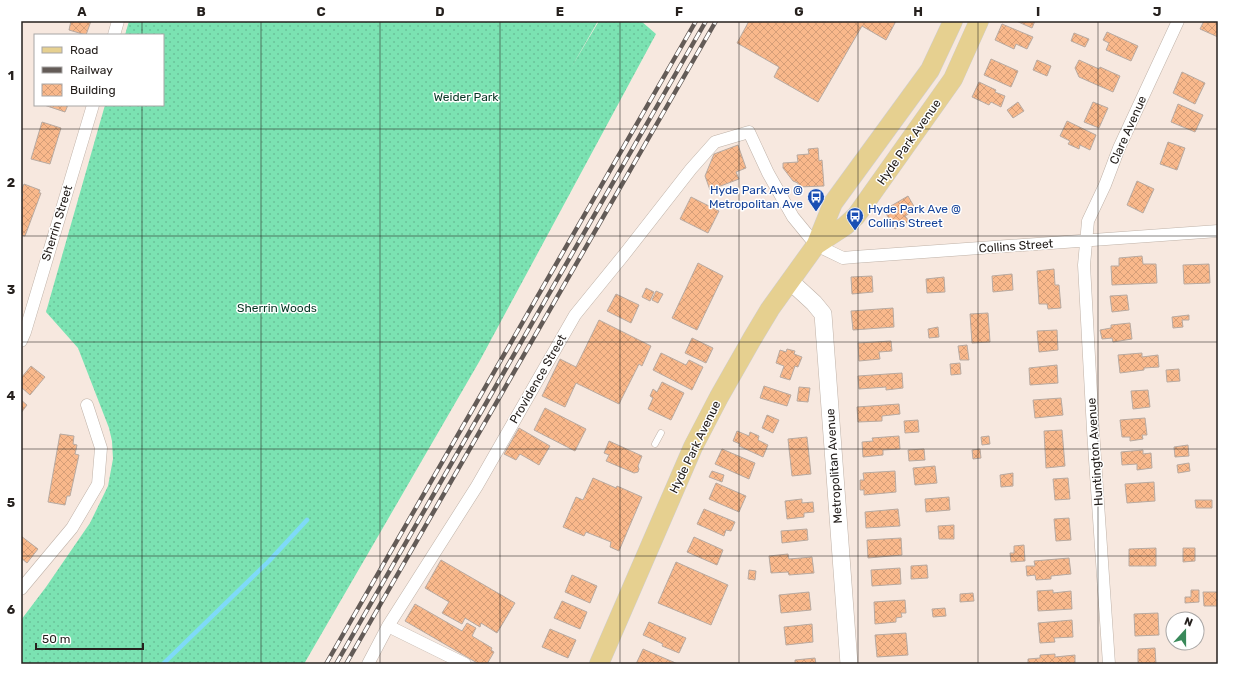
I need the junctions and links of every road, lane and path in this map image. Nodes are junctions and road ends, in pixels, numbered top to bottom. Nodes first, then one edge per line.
1 (118, 21) edge
2 (953, 21) edge
3 (979, 21) edge
4 (1178, 21) edge
5 (114, 34) edge
6 (93, 106) edge
7 (1218, 231) edge
8 (1086, 241) junction
9 (816, 245) junction
10 (790, 281) junction
11 (21, 341) edge
12 (87, 405) dead end
13 (661, 433) dead end
14 (655, 444) dead end
15 (21, 589) edge
16 (388, 626) junction
17 (368, 664) edge
18 (465, 664) edge
19 (599, 664) edge
20 (849, 664) edge
21 (1109, 664) edge

1 - 5 street
2 - 9 main road, Hyde Park Avenue
3 - 9 main road, Hyde Park Avenue
4 - 8 street, Clare Avenue
6 - 11 street, Sherrin Street
7 - 8 street, Collins Street
8 - 9 street, Collins Street
8 - 21 street, Huntington Avenue
9 - 10 main road, Hyde Park Avenue
9 - 16 street, Providence Street
10 - 19 main road, Hyde Park Avenue
10 - 20 street, Metropolitan Avenue
12 - 15 street
13 - 14 lane
16 - 17 street, Providence Street
16 - 18 street

